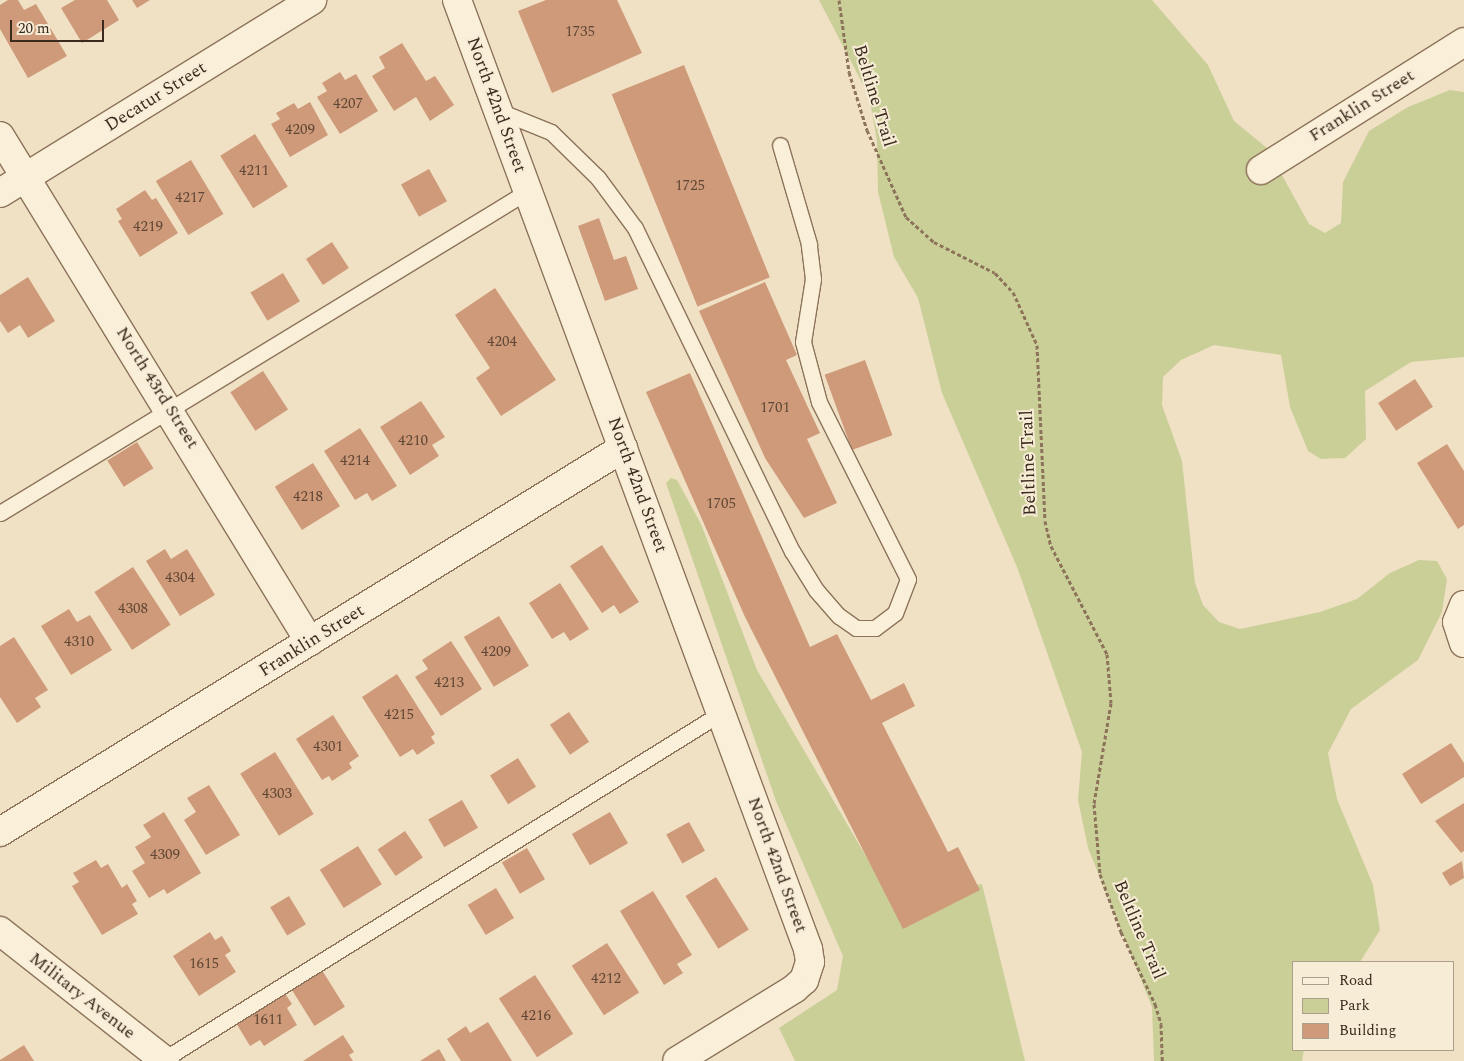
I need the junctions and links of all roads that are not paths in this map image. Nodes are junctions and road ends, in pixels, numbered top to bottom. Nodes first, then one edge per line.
1 (312, 0) edge
2 (457, 0) edge
3 (1464, 42) edge
4 (498, 111) junction
5 (0, 136) edge
6 (780, 145) dead end
7 (1261, 170) dead end
8 (26, 177) junction
9 (528, 191) junction
10 (0, 193) edge
11 (170, 408) junction
12 (623, 448) junction
13 (0, 513) edge
14 (1461, 609) edge
15 (310, 642) junction
16 (1464, 644) edge
17 (721, 713) junction
18 (0, 832) edge
19 (0, 931) edge
20 (163, 1061) edge
21 (677, 1061) edge

1 - 8 street, Decatur Street
2 - 4 street, North 42nd Street
3 - 7 street, Franklin Street
4 - 6 lane
4 - 9 street, North 42nd Street
5 - 8 street, North 43rd Street
8 - 10 street, Decatur Street
8 - 11 street, North 43rd Street
9 - 11 lane
9 - 12 street, North 42nd Street
11 - 13 lane
11 - 15 street, North 43rd Street
12 - 15 street, Franklin Street
12 - 17 street, North 42nd Street
14 - 16 street
15 - 18 street, Franklin Street
17 - 20 lane
17 - 21 street, North 42nd Street
19 - 20 street, Military Avenue

